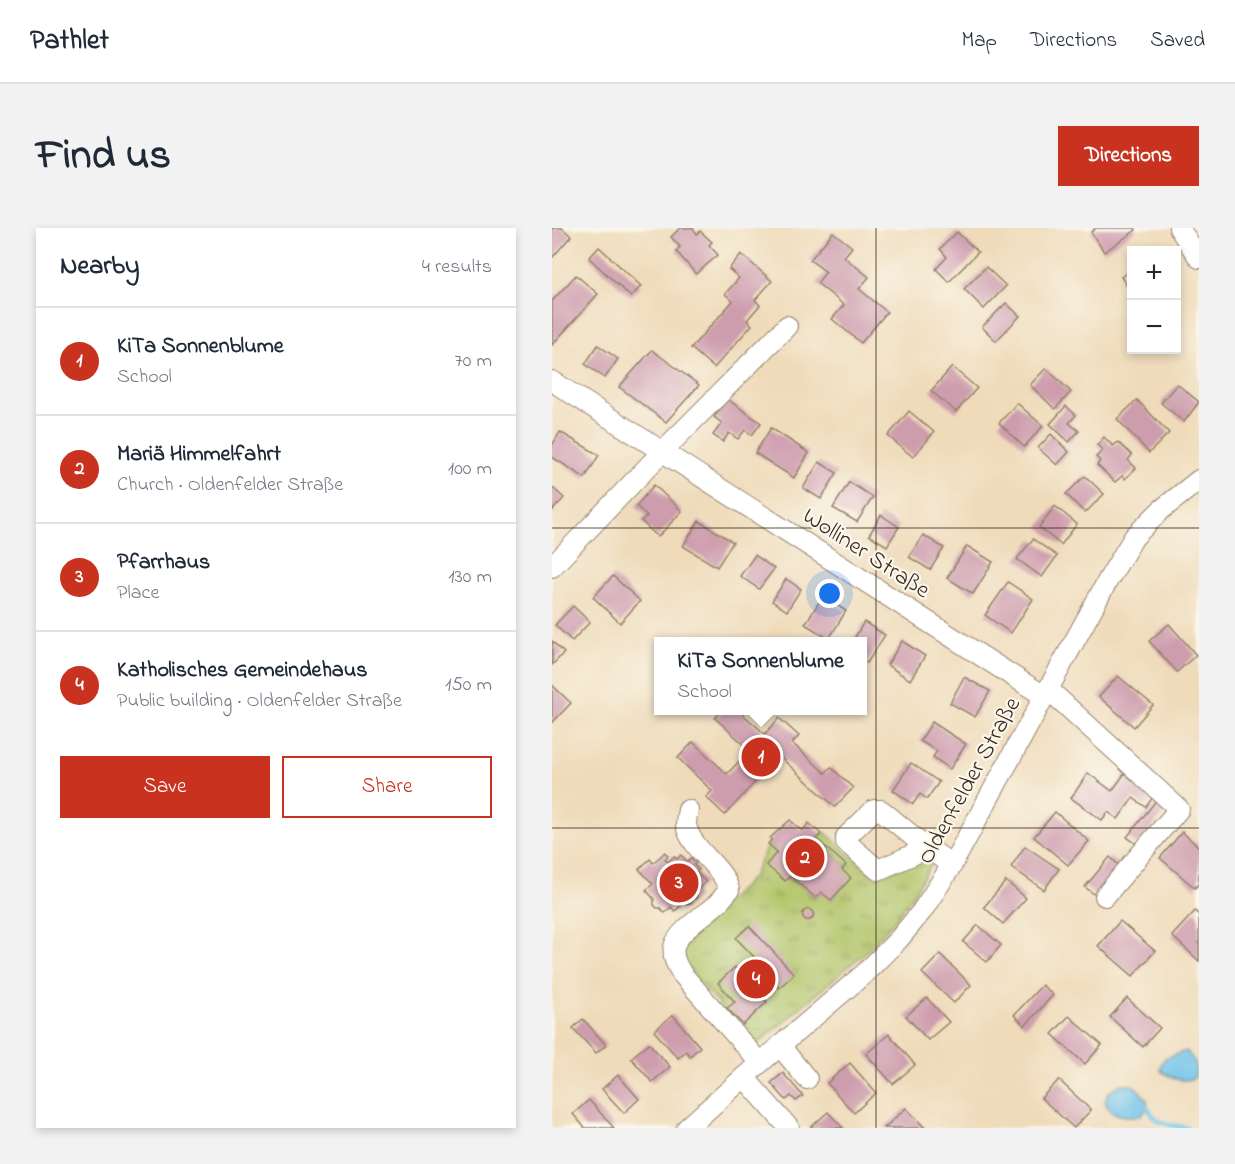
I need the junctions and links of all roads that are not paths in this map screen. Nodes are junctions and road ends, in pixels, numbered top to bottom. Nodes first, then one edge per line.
1 (1179, 228) edge
2 (1199, 258) edge
3 (787, 326) dead end
4 (552, 381) edge
5 (662, 452) junction
6 (1199, 480) edge
7 (552, 567) edge
8 (1046, 692) junction
9 (688, 810) dead end
10 (928, 848) dead end
11 (952, 865) junction
12 (1105, 896) dead end
13 (780, 1046) junction
14 (760, 1063) junction
15 (744, 1077) junction
16 (807, 1079) dead end
17 (687, 1128) edge
18 (789, 1128) edge

1 - 2 street
3 - 5 street
4 - 5 street, Wolliner Straße
5 - 7 street
5 - 8 street, Wolliner Straße
6 - 8 street, Oldenfelder Straße
8 - 11 street, Oldenfelder Straße
8 - 12 street, Wolliner Straße
9 - 14 street
10 - 11 street
11 - 13 street, Oldenfelder Straße
13 - 14 street, Oldenfelder Straße
13 - 16 street
14 - 15 street, Oldenfelder Straße
15 - 17 street, Oldenfelder Straße
15 - 18 street

